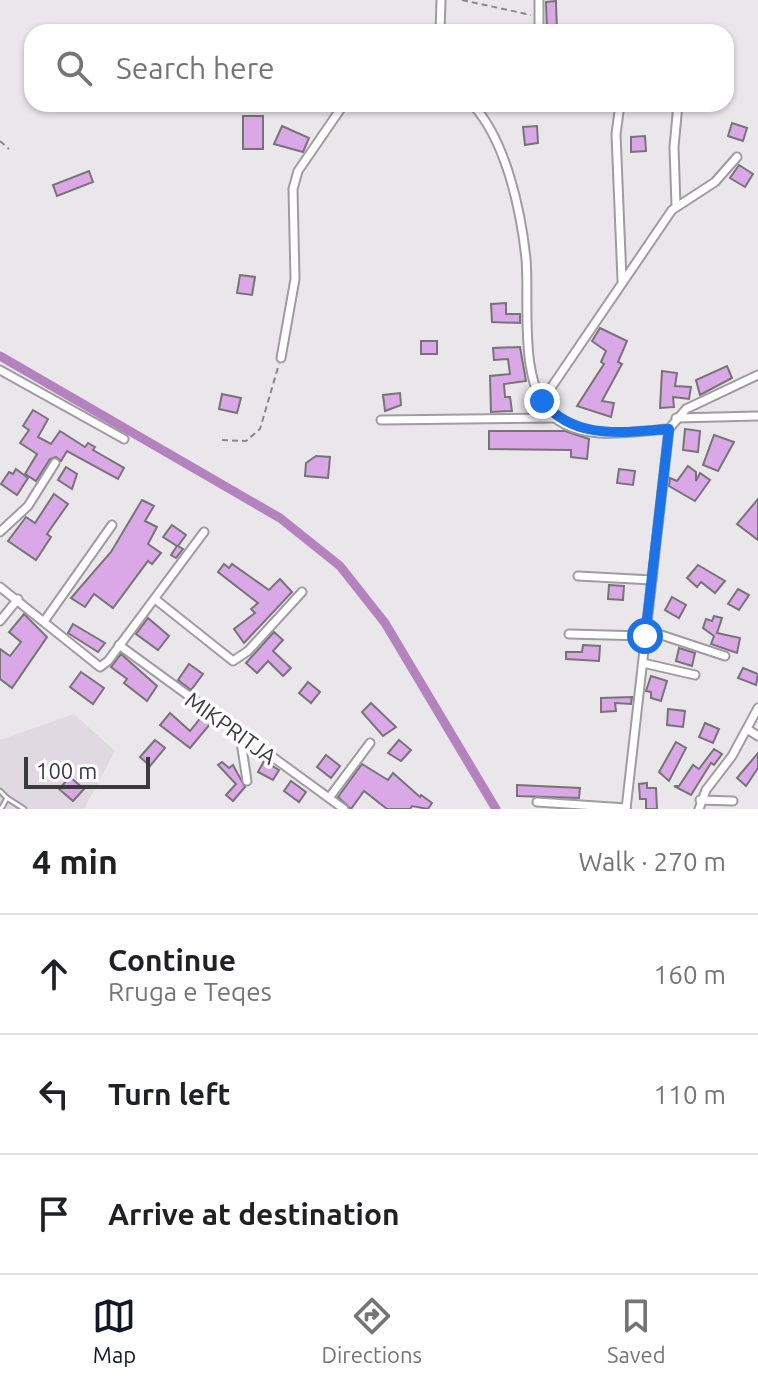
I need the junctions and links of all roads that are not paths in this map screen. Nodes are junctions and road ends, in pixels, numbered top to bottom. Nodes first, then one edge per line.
1 (441, 0) edge
2 (539, 0) edge
3 (440, 24) edge
4 (539, 24) edge
5 (339, 112) edge
6 (477, 112) edge
7 (619, 112) edge
8 (678, 112) edge
9 (737, 157) dead end
10 (676, 206) junction
11 (622, 283) junction
12 (281, 358) road end
13 (0, 370) edge
14 (758, 375) edge
15 (542, 401) junction
16 (758, 416) edge
17 (556, 418) junction
18 (676, 418) junction
19 (381, 420) dead end
20 (669, 429) junction
21 (124, 439) dead end
22 (55, 463) dead end
23 (112, 525) dead end
24 (0, 532) edge
25 (204, 532) dead end
26 (578, 576) dead end
27 (652, 580) junction
28 (0, 587) edge
29 (302, 592) dead end
30 (18, 599) junction
31 (155, 599) junction
32 (45, 620) junction
33 (0, 621) edge
34 (646, 633) junction
35 (569, 634) dead end
36 (119, 645) junction
37 (725, 656) dead end
38 (643, 663) junction
39 (695, 675) dead end
40 (758, 708) edge
41 (747, 729) junction
42 (240, 735) junction
43 (758, 736) edge
44 (370, 743) dead end
45 (247, 781) dead end
46 (0, 791) edge
47 (7, 798) junction
48 (329, 798) junction
49 (733, 801) dead end
50 (537, 802) dead end
51 (699, 805) edge
52 (626, 808) edge
53 (1, 809) edge
54 (24, 809) edge
55 (344, 809) edge

1 - 3 street
2 - 4 street
5 - 12 street
6 - 15 street
7 - 11 street
8 - 10 street
9 - 10 street
10 - 11 street
11 - 15 street
13 - 21 street
14 - 18 street
15 - 17 street
16 - 18 street
17 - 19 street
17 - 20 street
18 - 20 street
20 - 27 street
22 - 24 street
23 - 32 street
25 - 31 street
26 - 27 street
27 - 34 street
28 - 30 street
29 - 31 street
30 - 32 street
30 - 33 street
31 - 36 street
32 - 36 street
34 - 35 street
34 - 37 street
34 - 38 street
36 - 42 street, MIKPRITJA
38 - 39 street
38 - 52 street
40 - 41 street
41 - 43 street
41 - 51 street
42 - 45 street
42 - 48 street, MIKPRITJA
44 - 48 street
46 - 47 lane
47 - 53 lane
47 - 54 lane
48 - 55 street, MIKPRITJA
49 - 51 street
50 - 52 street

